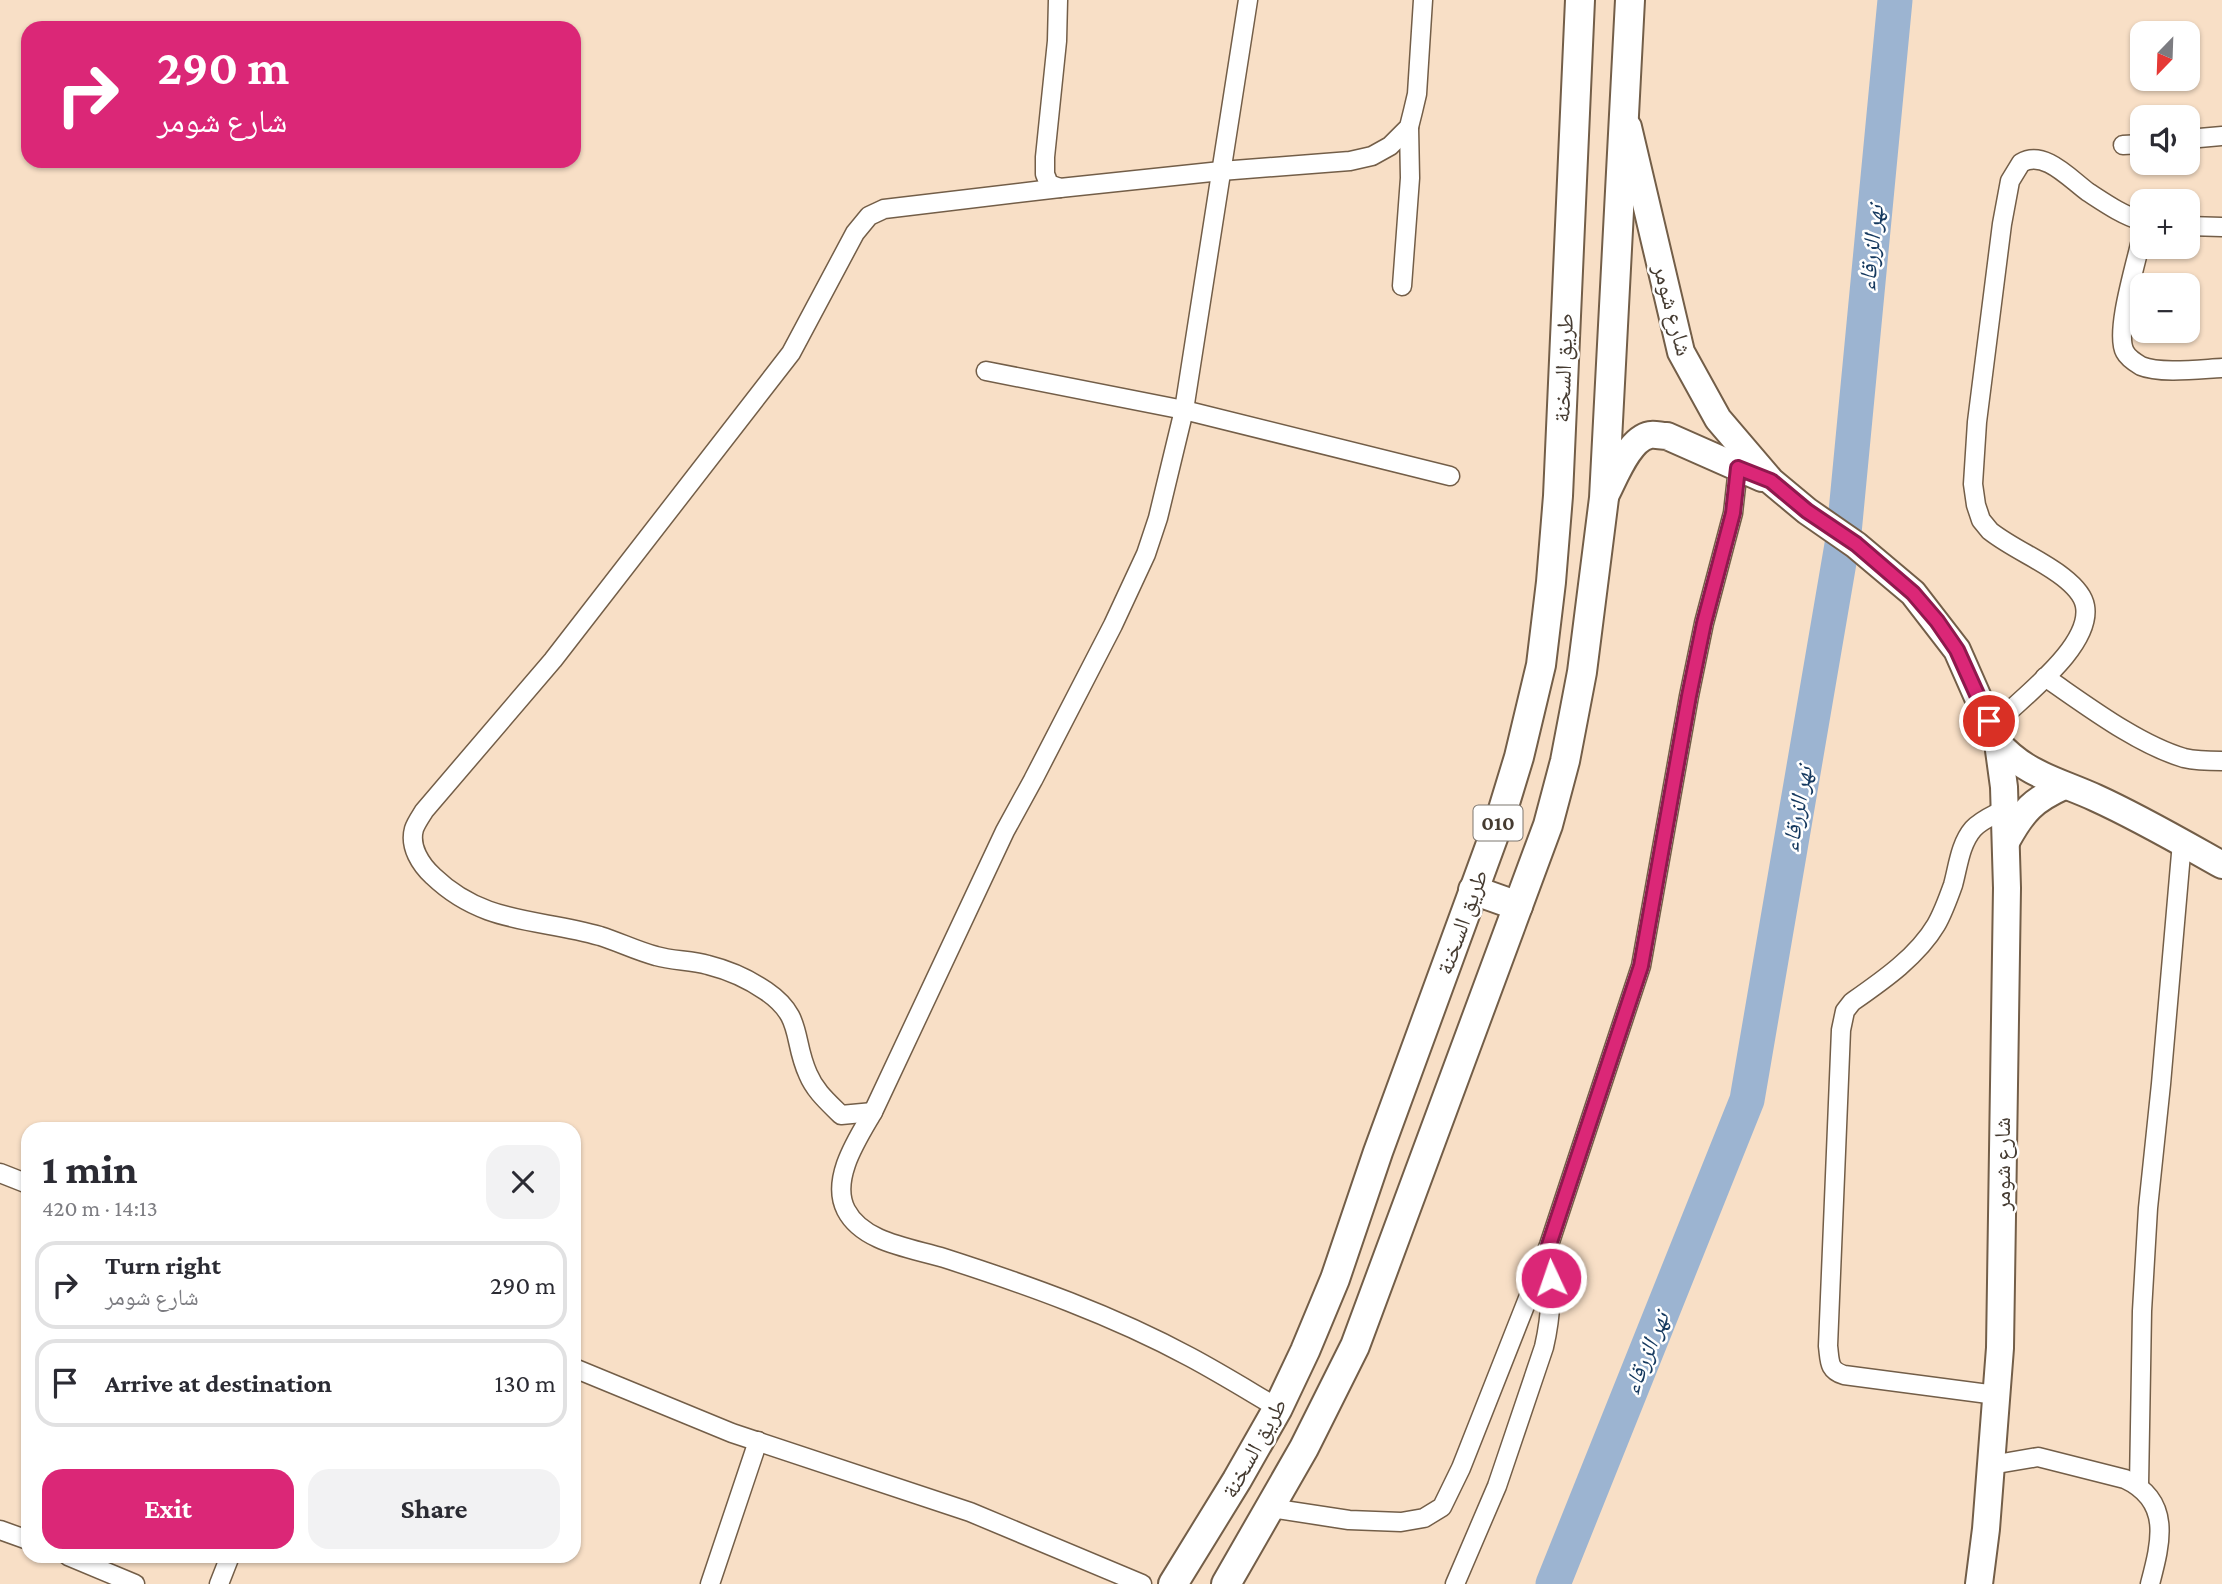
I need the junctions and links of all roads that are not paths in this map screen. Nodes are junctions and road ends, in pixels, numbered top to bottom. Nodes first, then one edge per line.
1 (1058, 0) edge
2 (1248, 0) edge
3 (1423, 0) edge
4 (1580, 0) edge
5 (1630, 0) edge
6 (1625, 115) junction
7 (1409, 127) junction
8 (2222, 136) edge
9 (2200, 138) edge
10 (2123, 145) dead end
11 (2130, 145) edge
12 (1221, 171) junction
13 (1060, 188) junction
14 (2130, 217) edge
15 (2200, 226) edge
16 (2222, 227) edge
17 (2137, 259) edge
18 (1402, 286) dead end
19 (2222, 368) edge
20 (986, 371) dead end
21 (1184, 410) junction
22 (1738, 468) junction
23 (1450, 476) dead end
24 (1771, 481) junction
25 (1604, 498) junction
26 (2045, 677) junction
27 (2000, 731) junction
28 (2222, 761) edge
29 (2064, 786) junction
30 (2094, 797) junction
31 (2005, 809) junction
32 (2007, 839) junction
33 (2182, 842) junction
34 (2222, 865) edge
35 (1473, 890) junction
36 (1518, 906) junction
37 (873, 1112) junction
38 (0, 1173) edge
39 (21, 1181) edge
40 (1549, 1245) junction
41 (581, 1371) edge
42 (1996, 1395) junction
43 (1278, 1408) junction
44 (758, 1441) junction
45 (1991, 1465) junction
46 (2139, 1485) junction
47 (1270, 1508) junction
48 (1, 1532) edge
49 (21, 1538) edge
50 (85, 1563) edge
51 (227, 1563) edge
52 (135, 1584) edge
53 (219, 1584) edge
54 (710, 1584) edge
55 (1142, 1584) edge
56 (1173, 1584) edge
57 (1226, 1584) edge
58 (1455, 1584) edge
59 (1979, 1584) edge
60 (2150, 1584) edge

1 - 13 street
2 - 12 street
3 - 7 street
4 - 35 main road, طريق السخنة / 010
5 - 6 main road, طريق السخنة / 010
6 - 24 main road, شارع شومر
6 - 25 main road, طريق السخنة / 010
7 - 12 street
7 - 18 street
8 - 9 street
10 - 11 street
12 - 13 street
12 - 21 street
13 - 37 street
14 - 26 street
15 - 16 street
17 - 19 street
20 - 21 street
21 - 23 street
21 - 37 street
22 - 24 main road, شارع شومر
22 - 25 main road, شارع شومر
22 - 40 street
24 - 27 main road, شارع شومر
25 - 36 main road, طريق السخنة / 010
26 - 27 street
26 - 28 street
27 - 29 main road, شارع شومر
27 - 30 main road, شارع شومر
27 - 31 main road, شارع شومر
29 - 30 main road, شارع شومر
29 - 32 main road
30 - 33 main road, شارع شومر
31 - 32 main road, شارع شومر
31 - 42 street
32 - 42 main road, شارع شومر
33 - 34 main road, شارع شومر
33 - 46 street
35 - 36 main road
35 - 43 main road, طريق السخنة / 010
36 - 47 main road, طريق السخنة / 010
37 - 43 street
38 - 39 street
40 - 47 street
40 - 58 street
41 - 44 street
42 - 45 main road, شارع شومر
43 - 56 main road, طريق السخنة / 010
44 - 54 street
44 - 55 street
45 - 46 street
45 - 59 main road, شارع شومر
46 - 60 street
47 - 57 main road, طريق السخنة / 010
48 - 49 street
50 - 52 street
51 - 53 street

